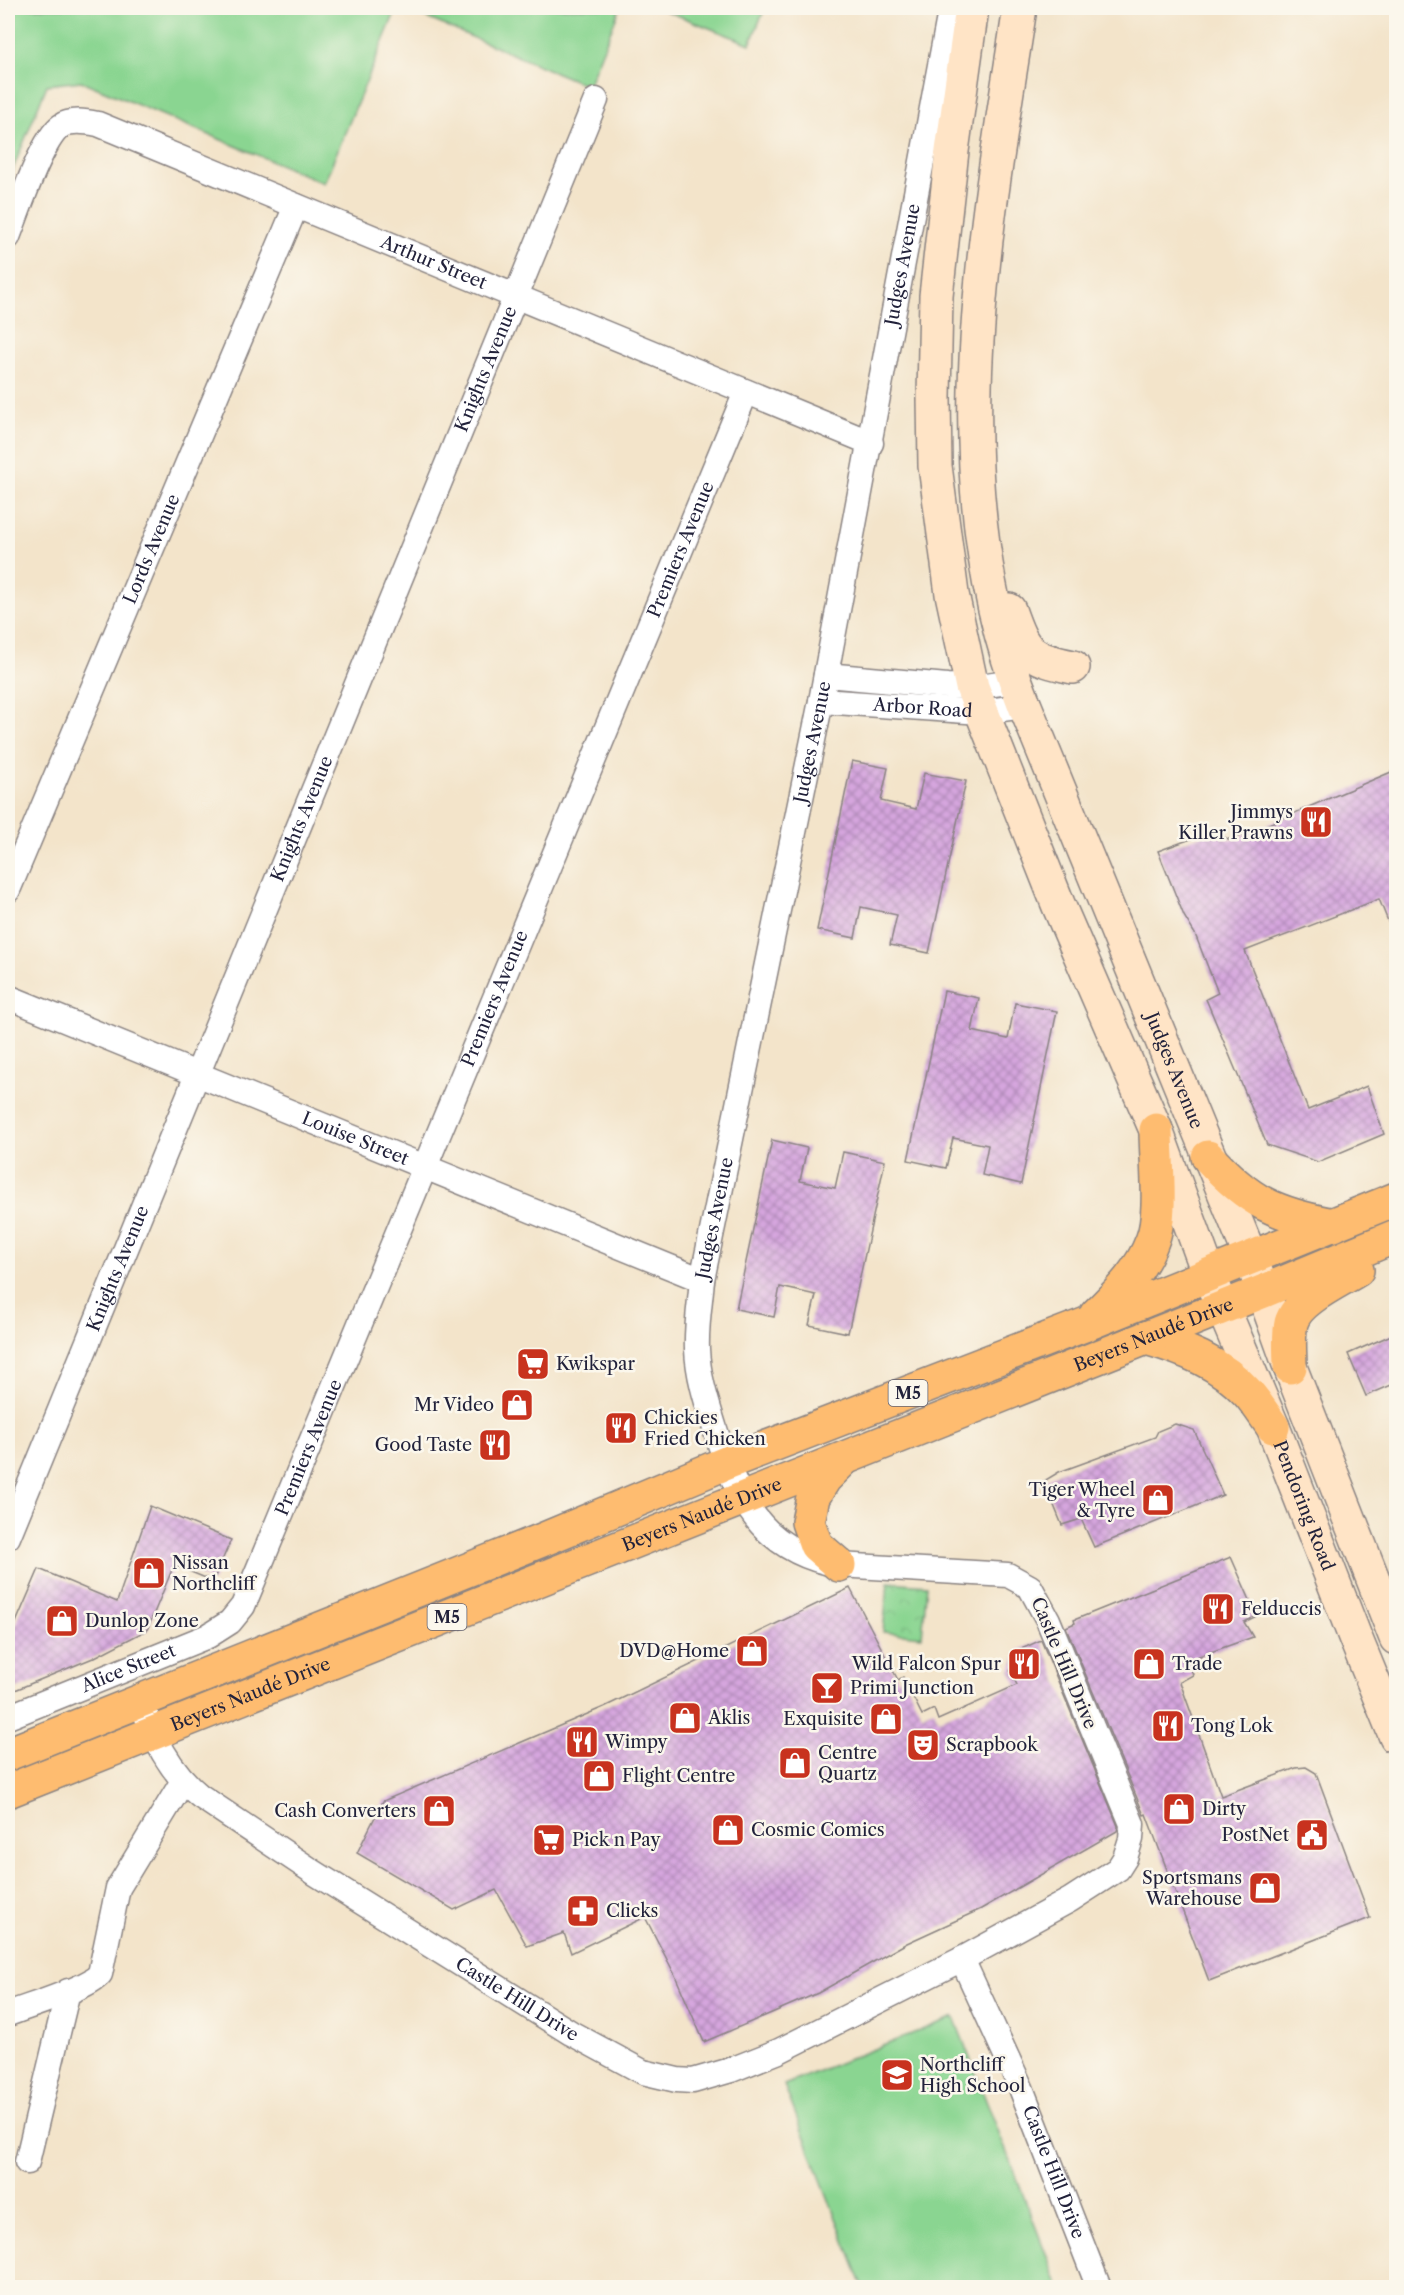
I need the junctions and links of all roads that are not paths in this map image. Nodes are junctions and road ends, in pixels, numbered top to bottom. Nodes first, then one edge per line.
1 (1020, 8) edge
2 (961, 12) edge
3 (596, 100) dead end
4 (296, 206) junction
5 (8, 237) edge
6 (516, 297) junction
7 (746, 392) junction
8 (871, 443) junction
9 (984, 554) junction
10 (1073, 667) dead end
11 (826, 675) junction
12 (1020, 694) junction
13 (977, 700) junction
14 (821, 701) junction
15 (8, 890) edge
16 (8, 997) edge
17 (197, 1075) junction
18 (1156, 1130) junction
19 (1208, 1157) junction
20 (426, 1168) junction
21 (1396, 1199) edge
22 (1334, 1225) junction
23 (1395, 1236) edge
24 (1251, 1258) junction
25 (1209, 1275) junction
26 (702, 1280) junction
27 (1264, 1291) junction
28 (1223, 1306) junction
29 (1089, 1323) junction
30 (1146, 1338) junction
31 (1290, 1367) junction
32 (1273, 1427) junction
33 (847, 1456) junction
34 (726, 1462) junction
35 (741, 1498) junction
36 (8, 1537) edge
37 (839, 1564) junction
38 (243, 1606) joint
39 (1396, 1638) edge
40 (141, 1701) junction
41 (8, 1717) edge
42 (152, 1734) junction
43 (1396, 1737) edge
44 (8, 1754) edge
45 (183, 1782) junction
46 (8, 1791) edge
47 (962, 1959) junction
48 (69, 1991) junction
49 (8, 2014) edge
50 (27, 2162) dead end
51 (1099, 2288) edge

1 - 9 main road, Judges Avenue
2 - 8 street, Judges Avenue
2 - 13 main road, Judges Avenue
3 - 6 street, Knights Avenue
4 - 5 street, Arthur Street
4 - 6 street, Arthur Street
4 - 15 street, Lords Avenue
6 - 7 street, Arthur Street
6 - 17 street, Knights Avenue
7 - 8 street, Arthur Street
7 - 20 street, Premiers Avenue
8 - 11 street, Judges Avenue
9 - 10 main road
9 - 12 main road, Judges Avenue
11 - 13 street, Arbor Road
11 - 14 street, Judges Avenue
12 - 13 street, Arbor Road
12 - 19 main road, Judges Avenue
13 - 14 street, Arbor Road
13 - 18 main road, Judges Avenue
14 - 26 street, Judges Avenue
16 - 17 street, Louise Street
17 - 20 street, Louise Street
17 - 36 street, Knights Avenue
18 - 25 main road, Judges Avenue
18 - 29 main road
19 - 22 main road
19 - 24 main road, Judges Avenue
20 - 26 street, Louise Street
20 - 38 street, Premiers Avenue
21 - 22 main road, Beyers Naudé Drive / M5
22 - 24 main road, Beyers Naudé Drive / M5
23 - 27 main road, Beyers Naudé Drive / M5
23 - 31 main road
24 - 25 main road, Beyers Naudé Drive / M5
24 - 27 main road
25 - 28 main road, Pendoring Road
25 - 29 main road, Beyers Naudé Drive / M5
26 - 34 street, Judges Avenue
27 - 28 main road, Beyers Naudé Drive / M5
27 - 31 main road
28 - 30 main road, Beyers Naudé Drive / M5
28 - 32 main road, Pendoring Road
29 - 34 main road, Beyers Naudé Drive / M5
30 - 32 main road
30 - 33 main road, Beyers Naudé Drive / M5
31 - 39 main road
32 - 43 main road, Pendoring Road
33 - 35 main road, Beyers Naudé Drive / M5
33 - 37 main road
34 - 35 street, Castle Hill Drive
34 - 40 main road, Beyers Naudé Drive / M5
35 - 37 street, Castle Hill Drive
35 - 42 main road, Beyers Naudé Drive / M5
37 - 47 street, Castle Hill Drive
38 - 41 street, Alice Street
40 - 42 street, Castle Hill Drive
40 - 44 main road, Beyers Naudé Drive / M5
42 - 45 street, Castle Hill Drive
42 - 46 main road, Beyers Naudé Drive / M5
45 - 47 street, Castle Hill Drive
45 - 48 street
47 - 51 street, Castle Hill Drive
48 - 49 street
48 - 50 street

